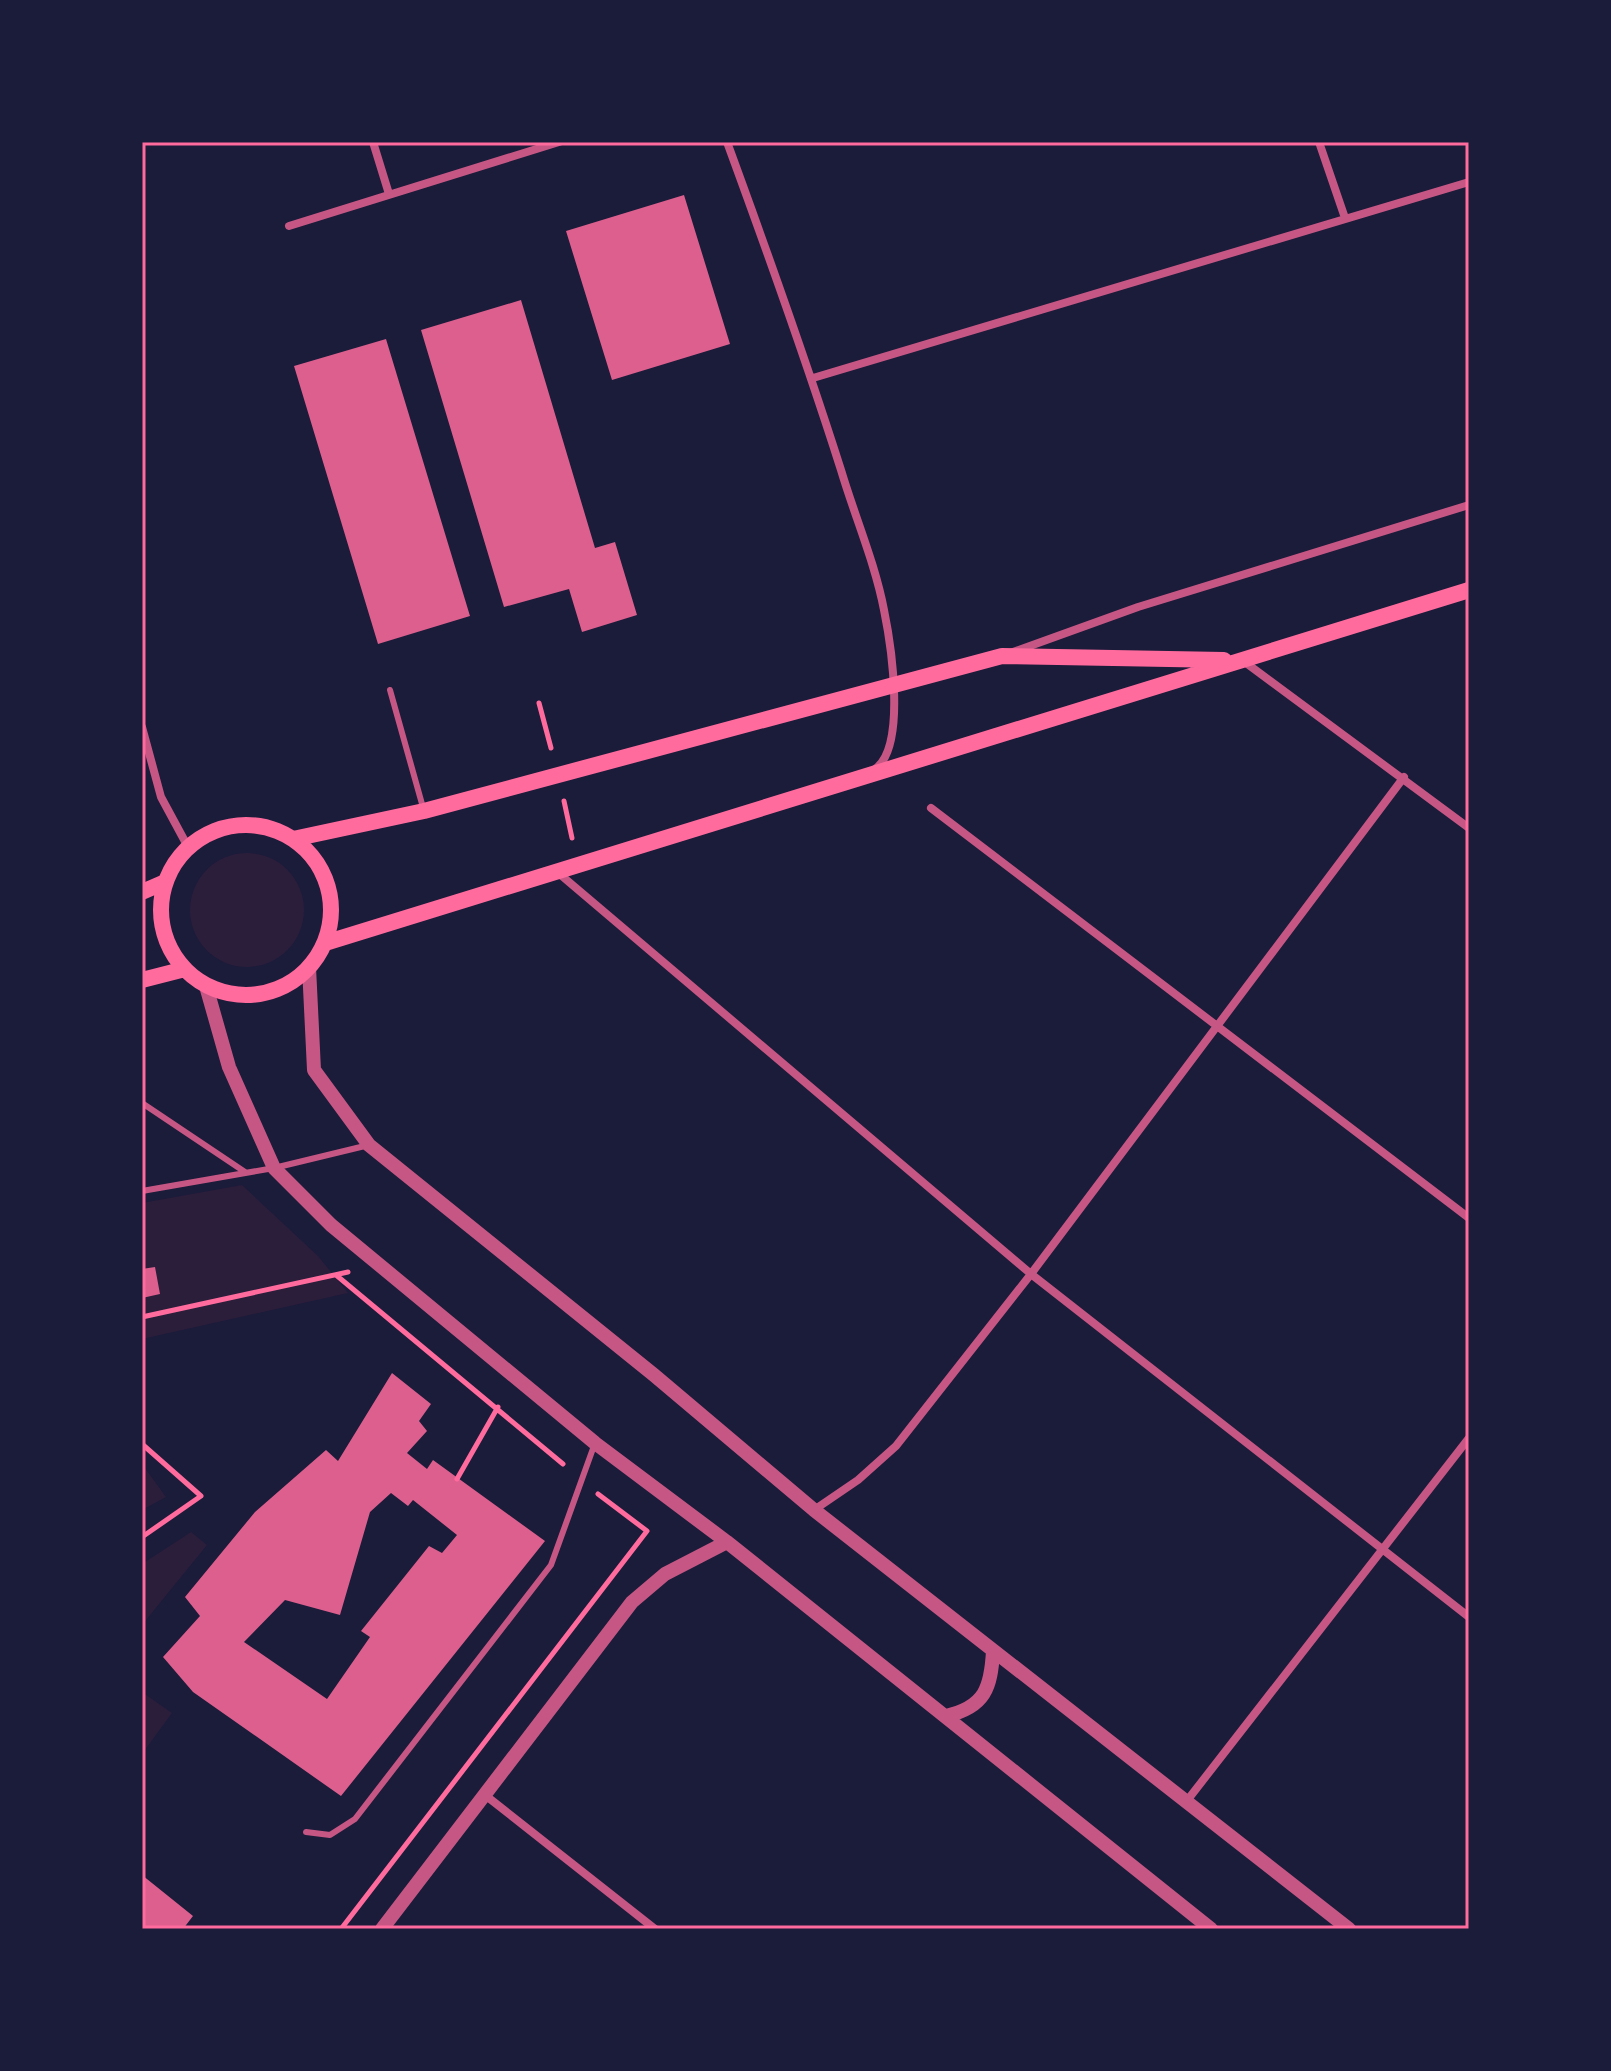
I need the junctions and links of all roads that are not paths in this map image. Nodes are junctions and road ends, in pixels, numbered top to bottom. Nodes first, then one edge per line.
1 (373, 142) edge
2 (559, 142) edge
3 (727, 142) edge
4 (1319, 142) edge
5 (1469, 182) edge
6 (389, 194) junction
7 (1345, 218) junction
8 (289, 226) dead end
9 (813, 378) junction
10 (1469, 505) edge
11 (1469, 590) edge
12 (1002, 656) junction
13 (1242, 660) junction
14 (894, 683) junction
15 (390, 690) dead end
16 (142, 727) edge
17 (1404, 777) junction
18 (857, 781) junction
19 (931, 808) dead end
20 (424, 811) junction
21 (1469, 828) edge
22 (293, 839) junction
23 (188, 847) junction
24 (554, 870) junction
25 (165, 882) junction
26 (142, 892) edge
27 (325, 943) junction
28 (309, 967) junction
29 (185, 969) junction
30 (142, 980) edge
31 (206, 986) junction
32 (1217, 1026) junction
33 (142, 1103) edge
34 (369, 1145) junction
35 (274, 1168) junction
36 (245, 1172) junction
37 (142, 1191) edge
38 (1469, 1218) edge
39 (1031, 1274) junction
40 (1469, 1438) edge
41 (595, 1443) junction
42 (814, 1510) junction
43 (727, 1542) junction
44 (1382, 1548) junction
45 (1469, 1617) edge
46 (993, 1651) junction
47 (946, 1716) junction
48 (485, 1795) junction
49 (1186, 1802) junction
50 (306, 1832) dead end
51 (382, 1929) edge
52 (655, 1929) edge
53 (1211, 1929) edge
54 (1349, 1929) edge

1 - 6 street
2 - 6 street
3 - 9 street
4 - 7 street
5 - 7 street
6 - 8 street
7 - 9 street
9 - 14 street
10 - 12 street
11 - 13 main road
12 - 13 main road
12 - 14 main road
13 - 17 street
13 - 18 main road
14 - 18 street
14 - 20 main road
15 - 20 lane
16 - 23 street
17 - 21 street
17 - 32 street
18 - 24 main road
19 - 32 street
20 - 22 main road
22 - 23 main road
22 - 27 main road
23 - 25 main road
24 - 27 main road
24 - 39 street
25 - 26 main road
25 - 29 main road
27 - 28 main road
28 - 31 main road
28 - 34 street
29 - 30 main road
29 - 31 main road
31 - 35 street
32 - 38 street
32 - 39 street
33 - 36 lane
34 - 35 lane
34 - 42 street
35 - 36 lane
35 - 41 street
36 - 37 lane
39 - 42 street
39 - 44 street
40 - 44 street
41 - 43 street
41 - 50 lane
42 - 46 street
43 - 47 street
43 - 48 street
44 - 45 street
44 - 49 street
46 - 47 street
46 - 49 street
47 - 53 street
48 - 51 street
48 - 52 street
49 - 54 street

